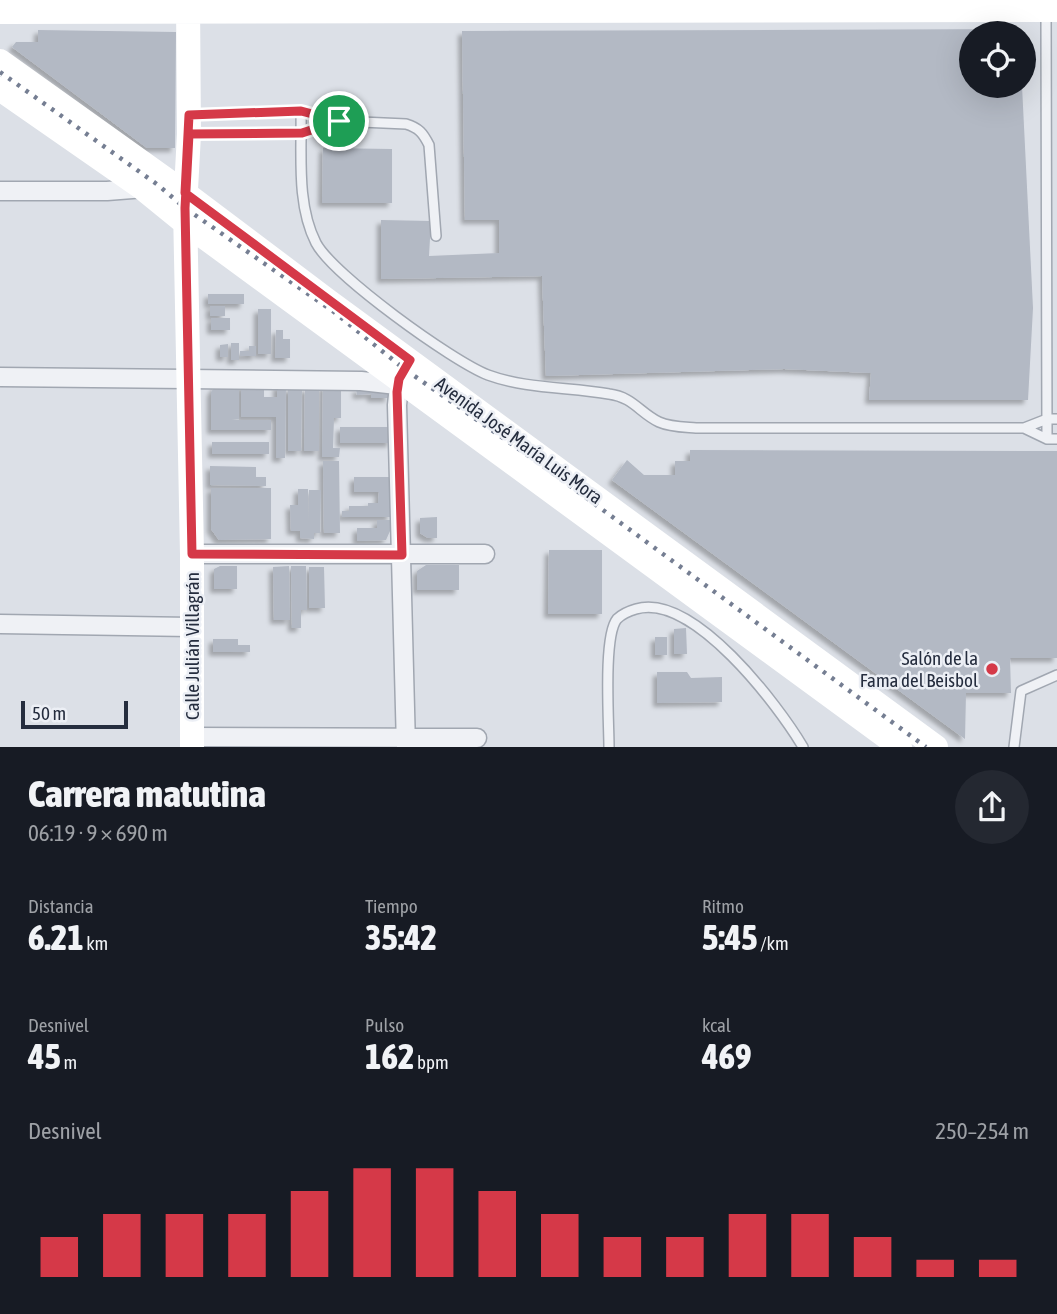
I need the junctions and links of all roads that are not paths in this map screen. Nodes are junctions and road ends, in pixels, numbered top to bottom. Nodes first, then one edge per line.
1 (188, 6) edge
2 (613, 6) edge
3 (1038, 8) edge
4 (0, 12) edge
5 (0, 61) edge
6 (0, 89) edge
7 (301, 111) junction
8 (339, 121) junction
9 (189, 124) junction
10 (302, 133) junction
11 (1052, 140) edge
12 (177, 187) junction
13 (142, 188) junction
14 (0, 191) edge
15 (185, 223) junction
16 (436, 236) dead end
17 (402, 375) junction
18 (0, 377) edge
19 (189, 378) junction
20 (1052, 419) edge
21 (1024, 428) junction
22 (1052, 439) edge
23 (192, 554) junction
24 (485, 554) dead end
25 (402, 555) junction
26 (0, 624) edge
27 (191, 627) junction
28 (1057, 676) edge
29 (477, 738) dead end
30 (192, 742) edge
31 (406, 742) edge
32 (609, 747) edge
33 (803, 747) edge
34 (900, 747) edge
35 (936, 747) edge
36 (1014, 747) edge

1 - 2 street
1 - 4 street
1 - 9 street, Calle Julián Villagrán
2 - 3 street
3 - 11 lane
5 - 12 street, Avenida José María Luis Mora
6 - 13 street, Avenida José María Luis Mora
7 - 8 lane
7 - 9 lane
7 - 10 lane
8 - 10 lane
8 - 16 lane
9 - 10 lane
9 - 12 street, Calle Julián Villagrán
10 - 21 lane
11 - 20 lane
12 - 13 street
12 - 15 street, Calle Julián Villagrán
12 - 17 street, Avenida José María Luis Mora
13 - 14 street
13 - 15 street, Avenida José María Luis Mora
15 - 17 street, Avenida José María Luis Mora
15 - 19 street, Calle Julián Villagrán
17 - 19 street
17 - 25 street
17 - 34 street, Avenida José María Luis Mora
17 - 35 street, Avenida José María Luis Mora
18 - 19 street
19 - 23 street, Calle Julián Villagrán
20 - 21 lane
20 - 22 lane
21 - 22 lane
23 - 25 street
23 - 27 street, Calle Julián Villagrán
24 - 25 street
25 - 31 street
26 - 27 street
27 - 30 street, Calle Julián Villagrán
28 - 36 lane
29 - 31 street
30 - 31 street
32 - 33 lane

